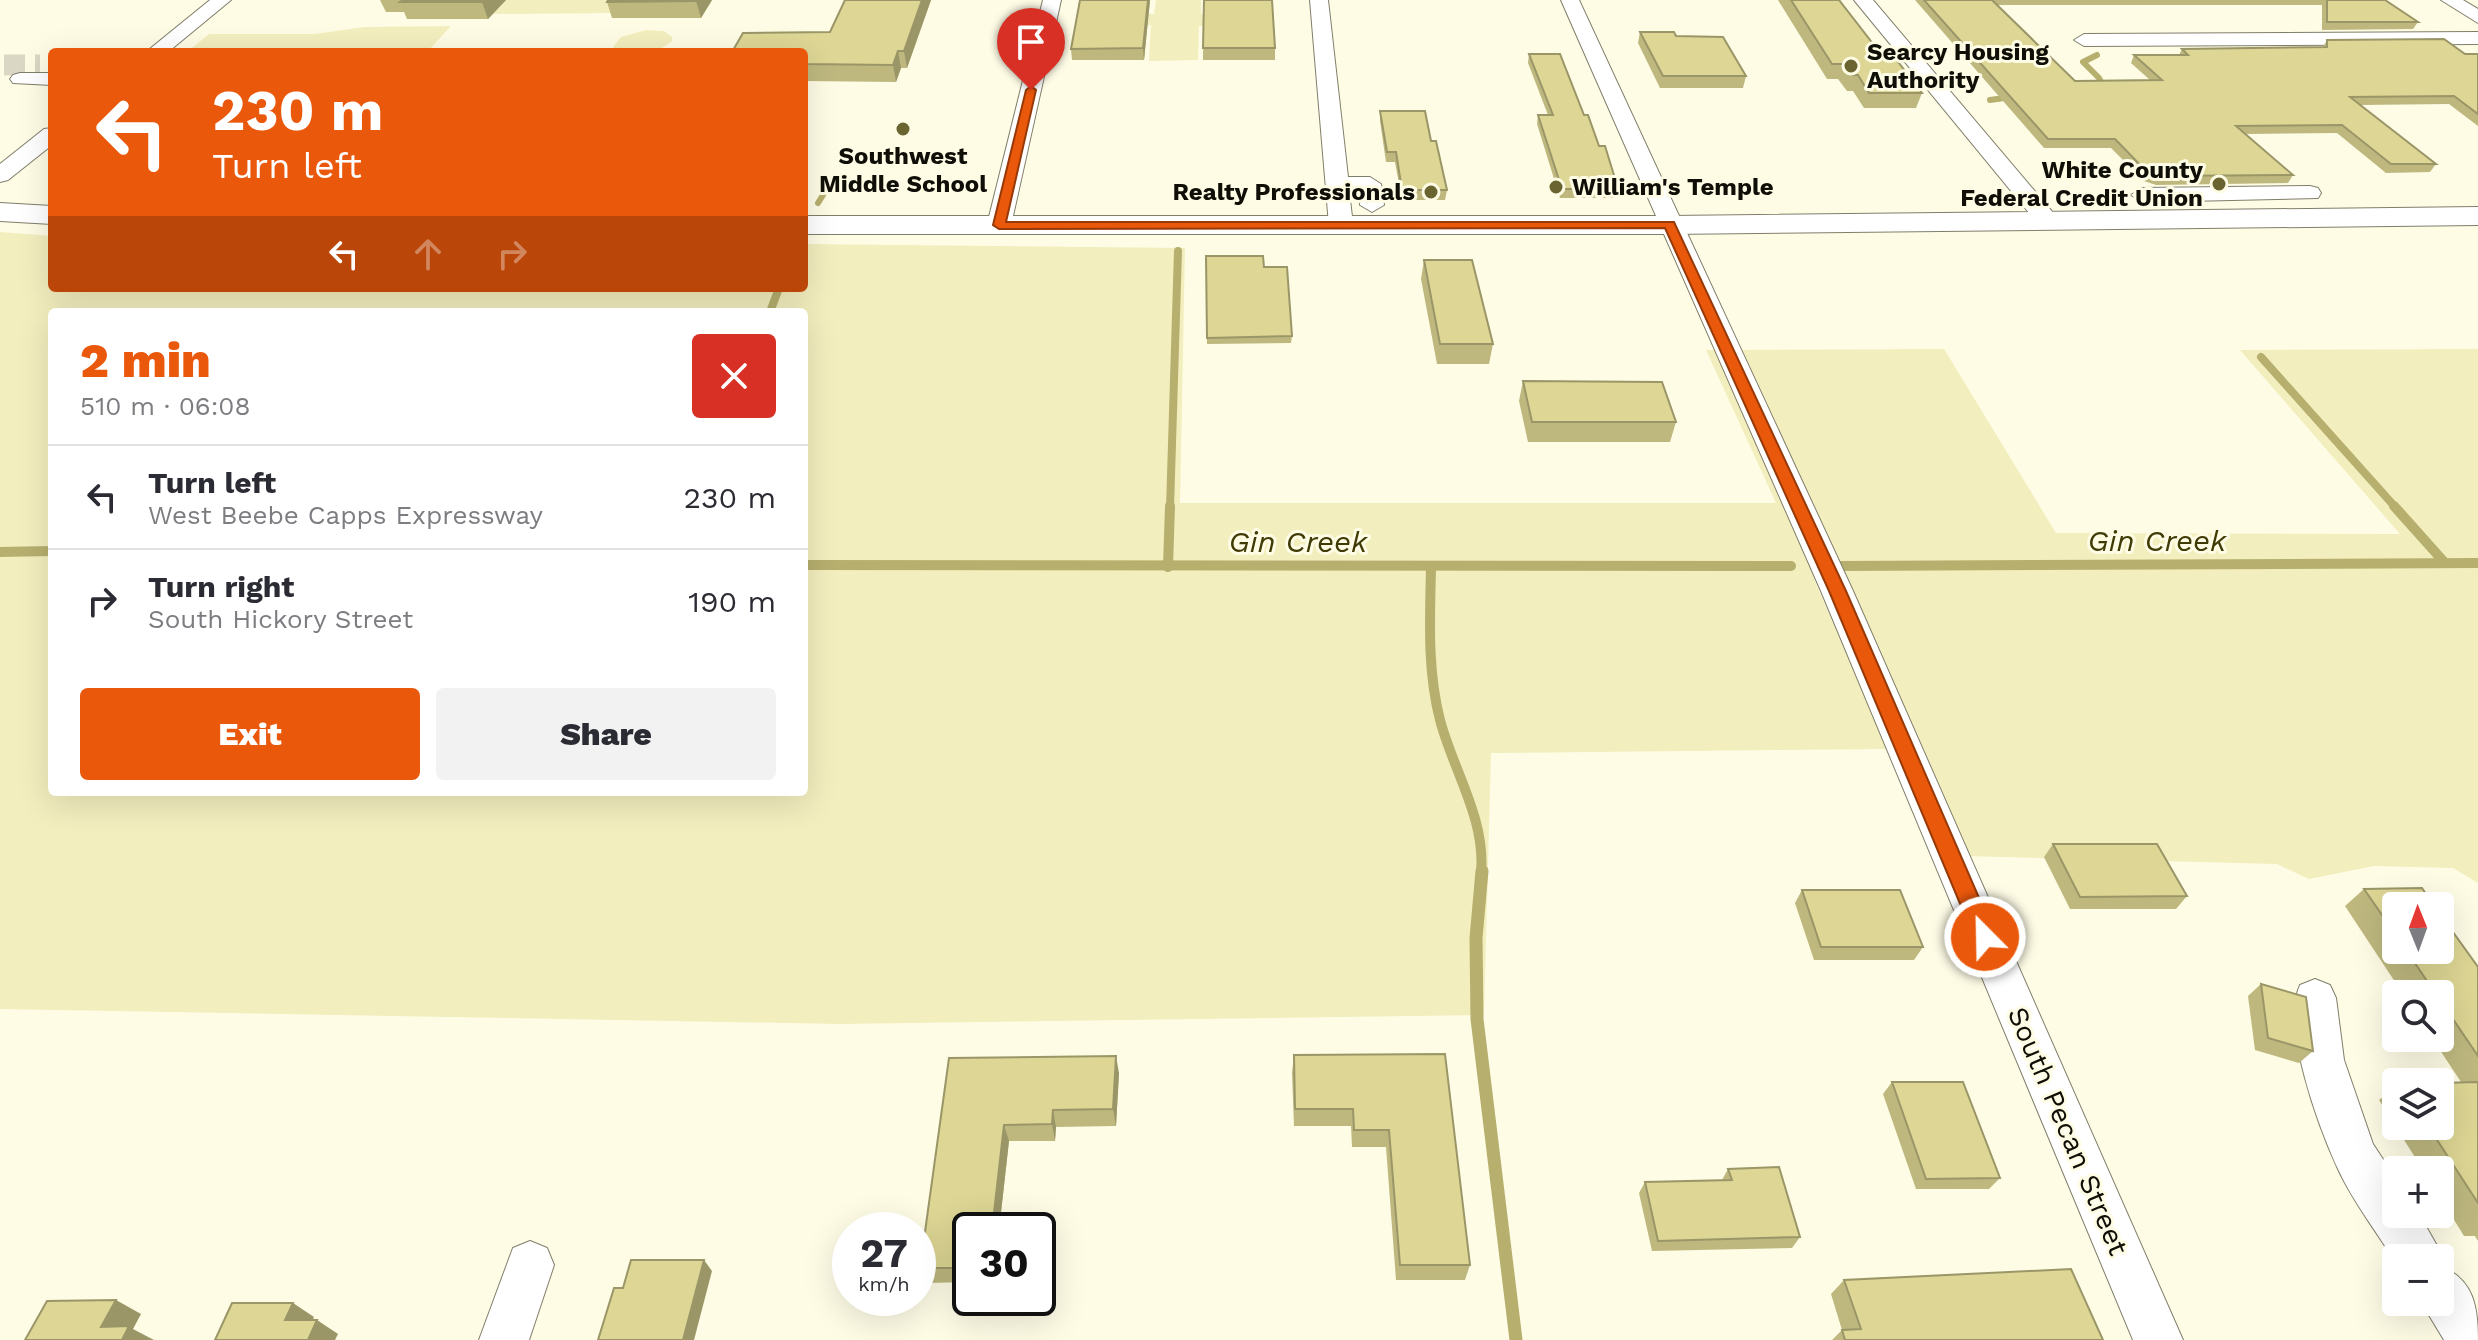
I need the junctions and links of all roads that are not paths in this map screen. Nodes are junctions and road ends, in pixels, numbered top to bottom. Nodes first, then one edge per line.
1 (222, 0) edge
2 (1052, 0) edge
3 (1319, 0) edge
4 (1570, 0) edge
5 (1863, 0) edge
6 (2450, 0) edge
7 (2478, 17) edge
8 (2478, 38) edge
9 (2084, 40) dead end
10 (159, 42) edge
11 (48, 137) edge
12 (48, 138) edge
13 (0, 163) edge
14 (0, 175) edge
15 (1337, 184) junction
16 (2310, 193) dead end
17 (2142, 195) dead end
18 (1372, 205) dead end
19 (0, 212) edge
20 (48, 215) edge
21 (2478, 216) edge
22 (2047, 220) junction
23 (808, 225) edge
24 (999, 225) junction
25 (1341, 225) junction
26 (1670, 225) junction
27 (2315, 998) dead end
28 (2411, 1244) edge
29 (530, 1265) dead end
30 (2454, 1311) edge
31 (504, 1340) edge
32 (2158, 1340) edge
33 (2473, 1340) edge

1 - 10 street
2 - 24 street
3 - 15 street
4 - 26 street, South Pecan Street
5 - 22 street
6 - 7 street
8 - 9 street
11 - 13 street
12 - 14 street
15 - 18 street
15 - 25 street
16 - 17 street
19 - 20 main road
21 - 22 main road
22 - 26 main road
23 - 24 main road
24 - 25 main road
25 - 26 main road
26 - 32 street, South Pecan Street
27 - 28 street
29 - 31 street
30 - 33 street

